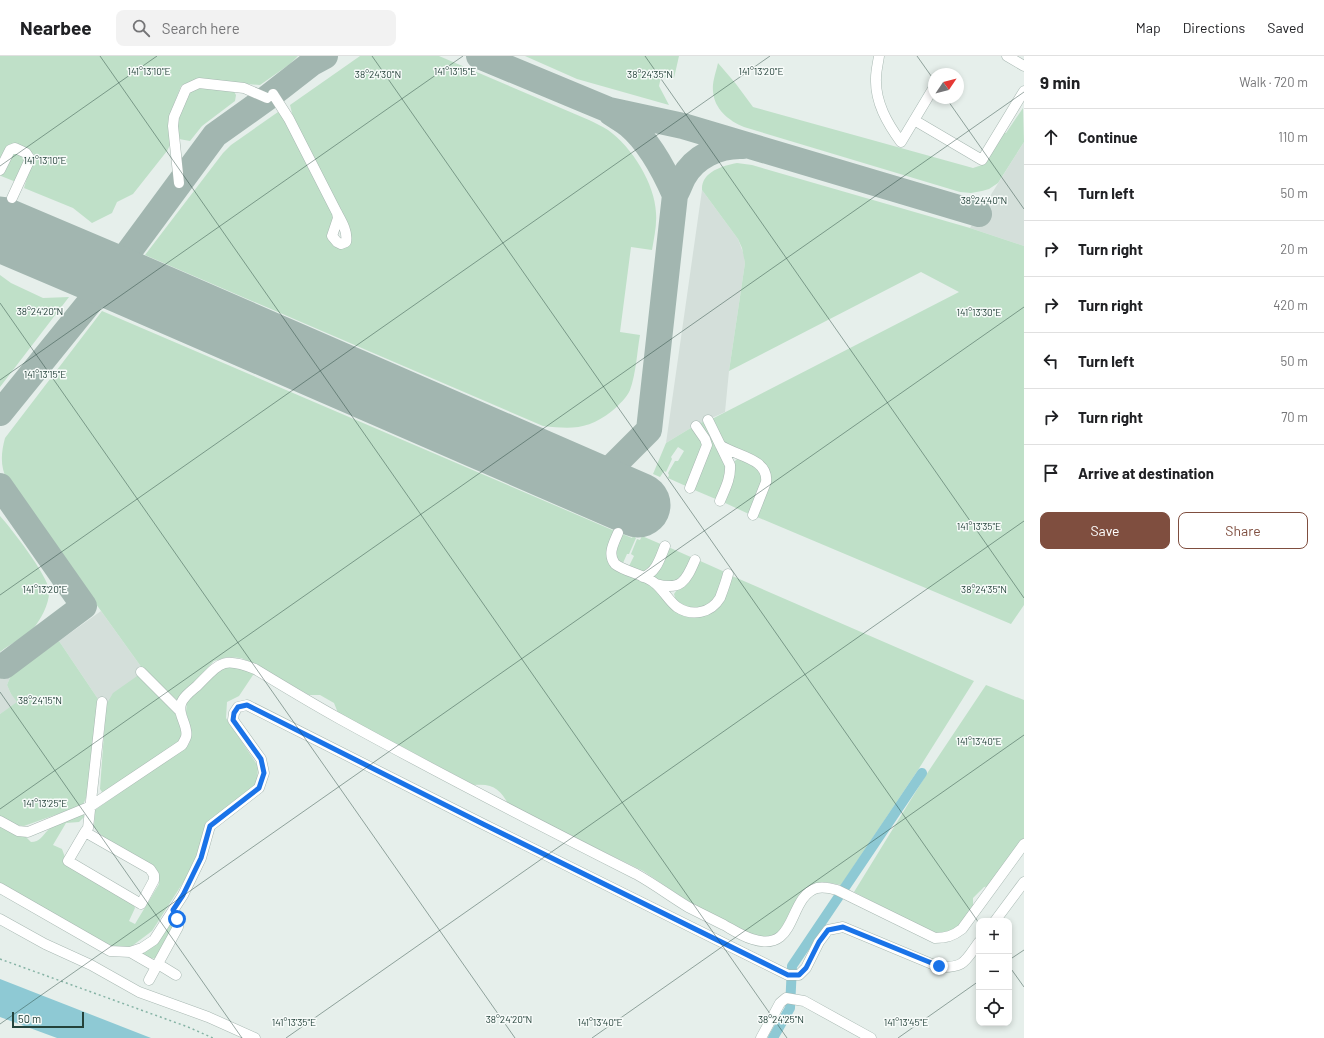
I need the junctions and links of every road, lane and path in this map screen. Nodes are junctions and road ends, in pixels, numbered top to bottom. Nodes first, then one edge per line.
1 (879, 56) edge
2 (1007, 56) edge
3 (1024, 66) edge
4 (1024, 91) edge
5 (928, 97) edge
6 (914, 120) junction
7 (0, 170) edge
8 (179, 184) dead end
9 (12, 198) dead end
10 (337, 213) dead end
11 (708, 420) dead end
12 (696, 426) dead end
13 (720, 445) junction
14 (690, 488) dead end
15 (720, 501) dead end
16 (753, 515) dead end
17 (618, 533) dead end
18 (665, 546) dead end
19 (695, 560) dead end
20 (728, 574) dead end
21 (643, 577) junction
22 (656, 584) junction
23 (141, 672) dead end
24 (102, 702) dead end
25 (180, 711) junction
26 (91, 806) junction
27 (0, 821) edge
28 (86, 832) junction
29 (1024, 844) edge
30 (1024, 882) edge
31 (0, 888) edge
32 (173, 910) junction
33 (997, 918) edge
34 (0, 919) edge
35 (976, 946) edge
36 (130, 952) junction
37 (0, 959) edge
38 (157, 966) junction
39 (176, 975) dead end
40 (149, 980) dead end
41 (213, 1038) edge
42 (255, 1038) edge
43 (761, 1038) edge
44 (870, 1038) edge

1 - 6 street
2 - 3 street
4 - 6 street
5 - 6 street
7 - 9 street
8 - 10 street
11 - 13 street
12 - 14 street
13 - 15 street
13 - 16 street
17 - 21 street
18 - 21 street
19 - 22 street
20 - 22 street
21 - 22 street
23 - 25 street
24 - 26 street
25 - 26 street
25 - 29 street
26 - 27 street
26 - 28 street
28 - 28 street
30 - 33 street
31 - 36 street
32 - 35 street
32 - 36 street
32 - 38 street
34 - 42 street
36 - 38 street
37 - 41 path
38 - 39 street
38 - 40 street
43 - 44 street

